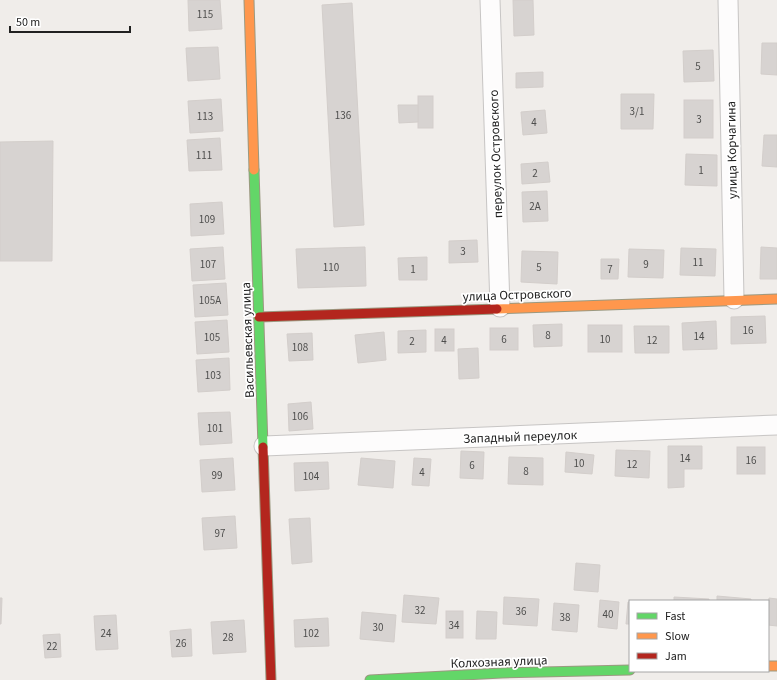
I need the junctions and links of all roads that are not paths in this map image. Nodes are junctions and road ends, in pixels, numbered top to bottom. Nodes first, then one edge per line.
1 (249, 0) edge
2 (490, 0) edge
3 (728, 0) edge
4 (734, 299) junction
5 (777, 299) edge
6 (500, 307) junction
7 (259, 317) junction
8 (777, 425) edge
9 (264, 446) junction
10 (629, 670) edge
11 (502, 676) edge
12 (271, 680) edge
13 (370, 680) edge

1 - 7 main road, Васильевская улица
2 - 6 street, переулок Островского
3 - 4 street, улица Корчагина
4 - 5 main road, улица Островского
4 - 6 main road, улица Островского
6 - 7 main road, улица Островского
7 - 9 main road, Васильевская улица
8 - 9 street, Западный переулок
9 - 12 main road, Васильевская улица
10 - 11 main road, Колхозная улица
11 - 13 main road, Колхозная улица

